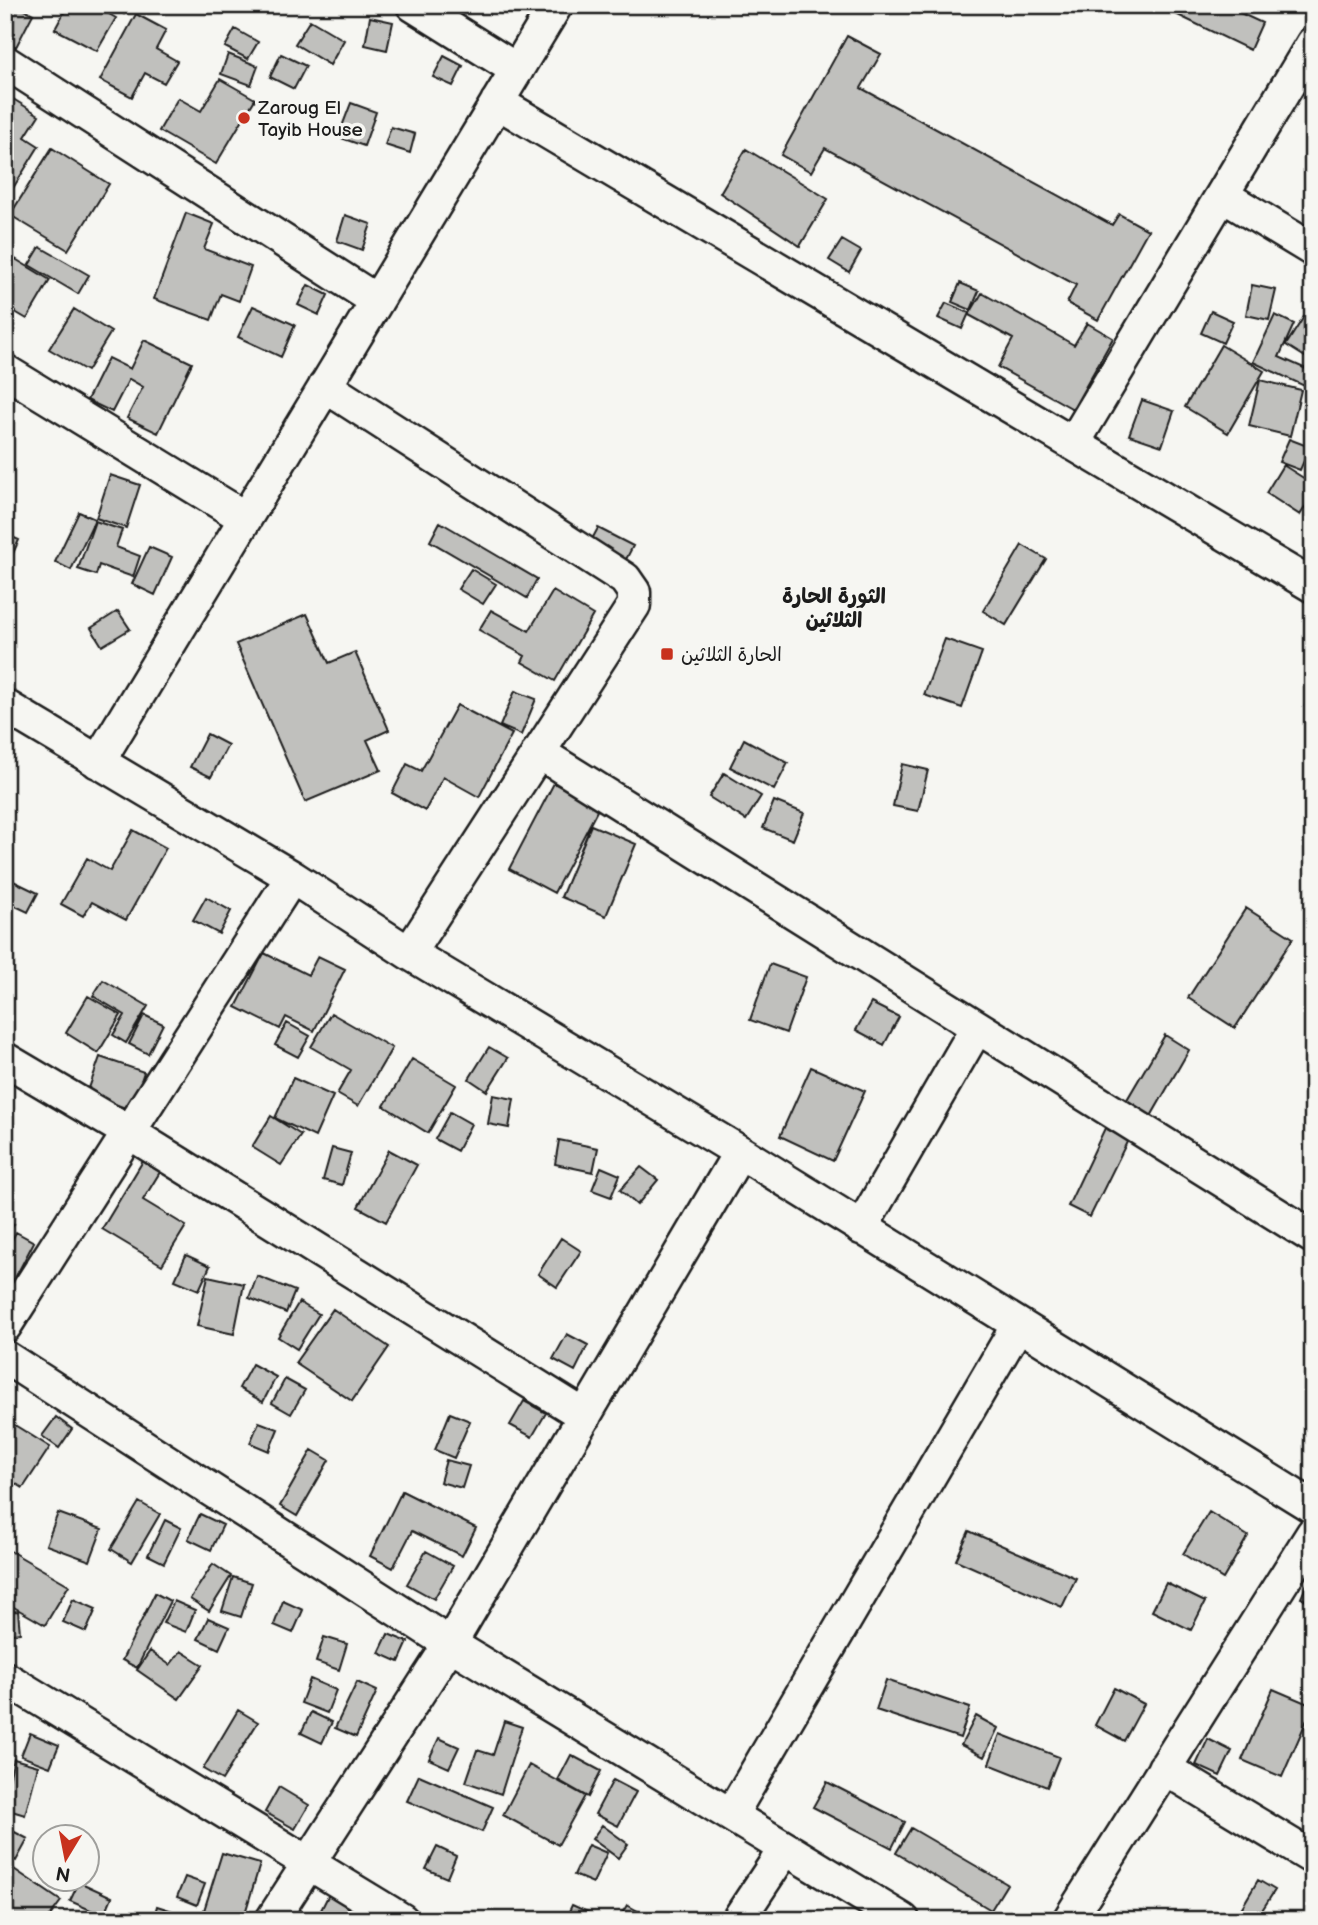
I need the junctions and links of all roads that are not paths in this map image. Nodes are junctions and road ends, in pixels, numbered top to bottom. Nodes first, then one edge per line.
1 (413, 5) edge
2 (556, 5) edge
3 (1313, 43) edge
4 (5, 62) edge
5 (517, 69) junction
6 (497, 102) junction
7 (1222, 195) junction
8 (1313, 250) edge
9 (377, 301) junction
10 (5, 371) edge
11 (325, 386) junction
12 (1073, 444) junction
13 (245, 518) junction
14 (1313, 586) edge
15 (5, 706) edge
16 (538, 752) junction
17 (98, 762) junction
18 (292, 877) junction
19 (409, 953) junction
20 (976, 1029) junction
21 (5, 1059) edge
22 (130, 1133) junction
23 (740, 1152) junction
24 (861, 1228) junction
25 (1313, 1237) edge
26 (1018, 1325) junction
27 (5, 1326) edge
28 (5, 1357) edge
29 (585, 1416) junction
30 (1313, 1507) edge
31 (1310, 1542) edge
32 (450, 1644) junction
33 (5, 1678) edge
34 (1164, 1768) junction
35 (731, 1815) junction
36 (785, 1849) junction
37 (1313, 1858) edge
38 (310, 1864) junction
39 (272, 1920) edge
40 (402, 1920) edge
41 (738, 1920) edge
42 (903, 1920) edge
43 (1069, 1920) edge

1 - 5 street
2 - 5 street
3 - 7 street
4 - 9 street
5 - 6 street
6 - 9 street
6 - 12 street
7 - 8 street
7 - 12 street
9 - 11 street
10 - 13 street
11 - 13 street
11 - 16 street
12 - 14 street
13 - 17 street
15 - 17 street
16 - 19 street
16 - 20 street
17 - 18 street
18 - 19 street
18 - 22 street
19 - 23 street
20 - 24 street
20 - 25 street
21 - 22 street
22 - 27 street
22 - 29 street
23 - 24 street
23 - 29 street
24 - 26 street
26 - 30 street
26 - 35 street
28 - 32 street
29 - 32 street
31 - 34 street
32 - 35 street
32 - 38 street
33 - 38 street
34 - 37 street
34 - 43 street
35 - 36 street
36 - 41 street
36 - 42 street
38 - 39 street
38 - 40 street

